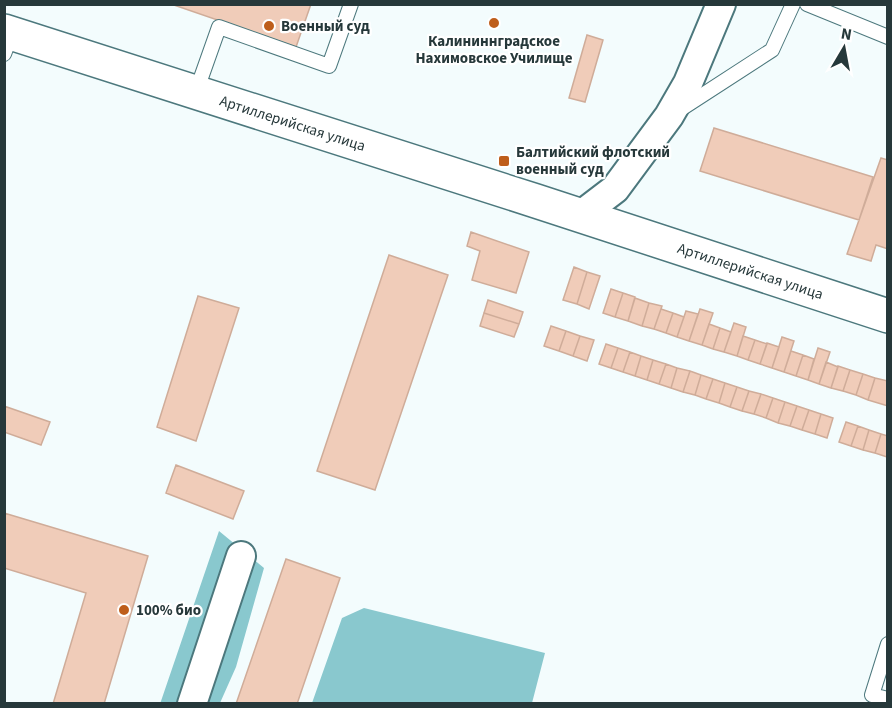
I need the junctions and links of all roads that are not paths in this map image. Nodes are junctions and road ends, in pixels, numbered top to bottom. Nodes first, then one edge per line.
1 (351, 4) edge
2 (721, 4) edge
3 (793, 4) edge
4 (807, 4) edge
5 (888, 37) edge
6 (7, 39) edge
7 (196, 92) junction
8 (669, 117) junction
9 (581, 215) junction
10 (888, 316) edge
11 (241, 556) dead end
12 (888, 644) edge
13 (888, 699) edge
14 (192, 704) edge

1 - 7 lane
2 - 8 street
3 - 8 lane
4 - 5 lane
6 - 7 main road, Артиллерийская улица
7 - 9 main road, Артиллерийская улица
8 - 9 street
9 - 10 main road, Артиллерийская улица
11 - 14 street
12 - 13 lane

